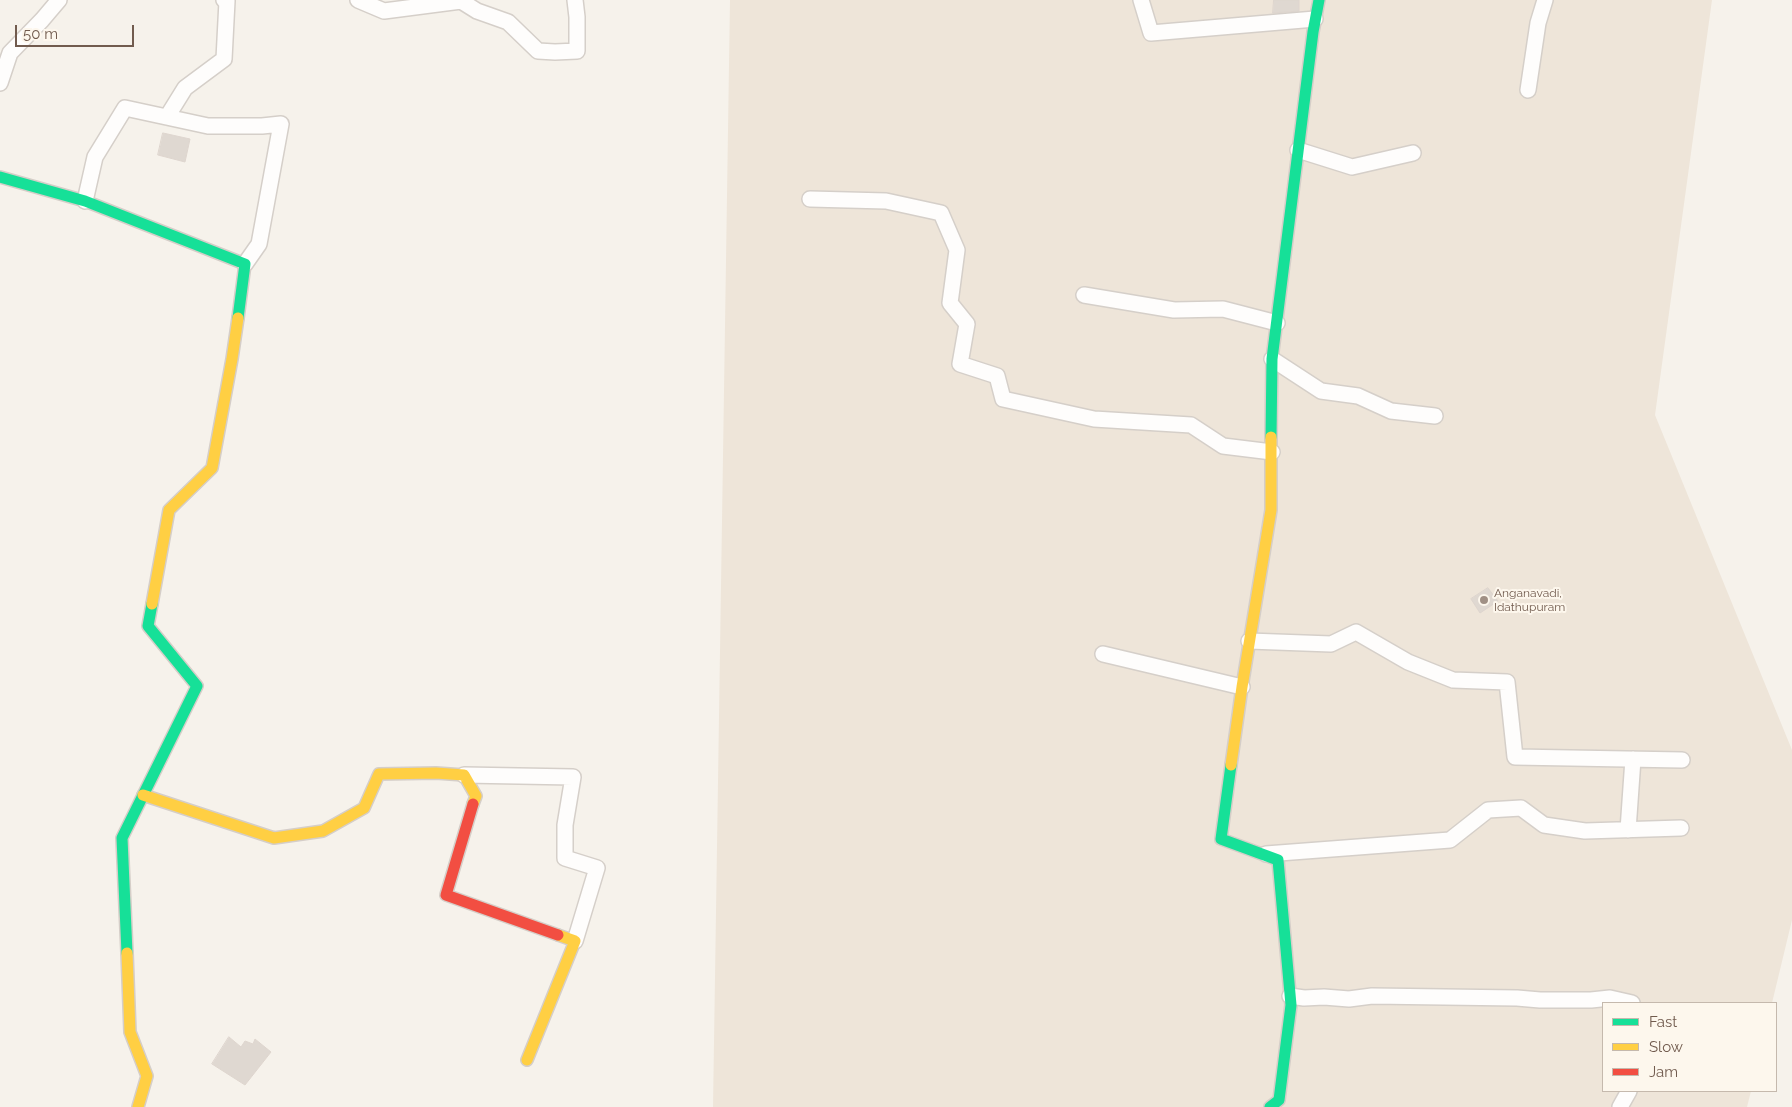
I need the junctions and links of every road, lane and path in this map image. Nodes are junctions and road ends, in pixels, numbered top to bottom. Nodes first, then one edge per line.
1 (59, 0) edge
2 (224, 0) edge
3 (358, 0) edge
4 (575, 0) edge
5 (1141, 0) edge
6 (1318, 0) edge
7 (1545, 0) edge
8 (1315, 19) junction
9 (0, 83) edge
10 (1528, 90) dead end
11 (167, 117) junction
12 (1298, 150) junction
13 (1413, 153) dead end
14 (0, 177) edge
15 (810, 199) dead end
16 (86, 201) junction
17 (245, 264) junction
18 (1084, 295) dead end
19 (1277, 323) junction
20 (1272, 359) junction
21 (1435, 416) dead end
22 (1272, 452) junction
23 (1249, 641) junction
24 (1103, 654) dead end
25 (1242, 687) junction
26 (1633, 759) junction
27 (1682, 760) dead end
28 (464, 775) junction
29 (143, 796) junction
30 (1681, 828) dead end
31 (1628, 830) junction
32 (1262, 854) junction
33 (575, 941) junction
34 (1290, 996) junction
35 (1628, 1002) edge
36 (527, 1060) dead end
37 (1628, 1092) edge
38 (138, 1107) edge
39 (1270, 1107) edge
40 (1620, 1107) edge

1 - 9 street
2 - 11 street
3 - 4 street
5 - 8 street
6 - 8 street
7 - 10 street
8 - 12 street
11 - 16 street
11 - 17 street
12 - 13 street
12 - 19 street
14 - 16 street
15 - 22 street
16 - 17 street
17 - 29 street
18 - 19 street
19 - 20 street
20 - 21 street
20 - 22 street
22 - 23 street
23 - 25 street
23 - 26 street
24 - 25 street
25 - 32 street
26 - 27 street
26 - 31 street
28 - 29 street
28 - 33 street
28 - 33 street
29 - 38 street
30 - 31 street
31 - 32 street
32 - 34 street
33 - 36 street
34 - 35 street
34 - 39 street
37 - 40 street

